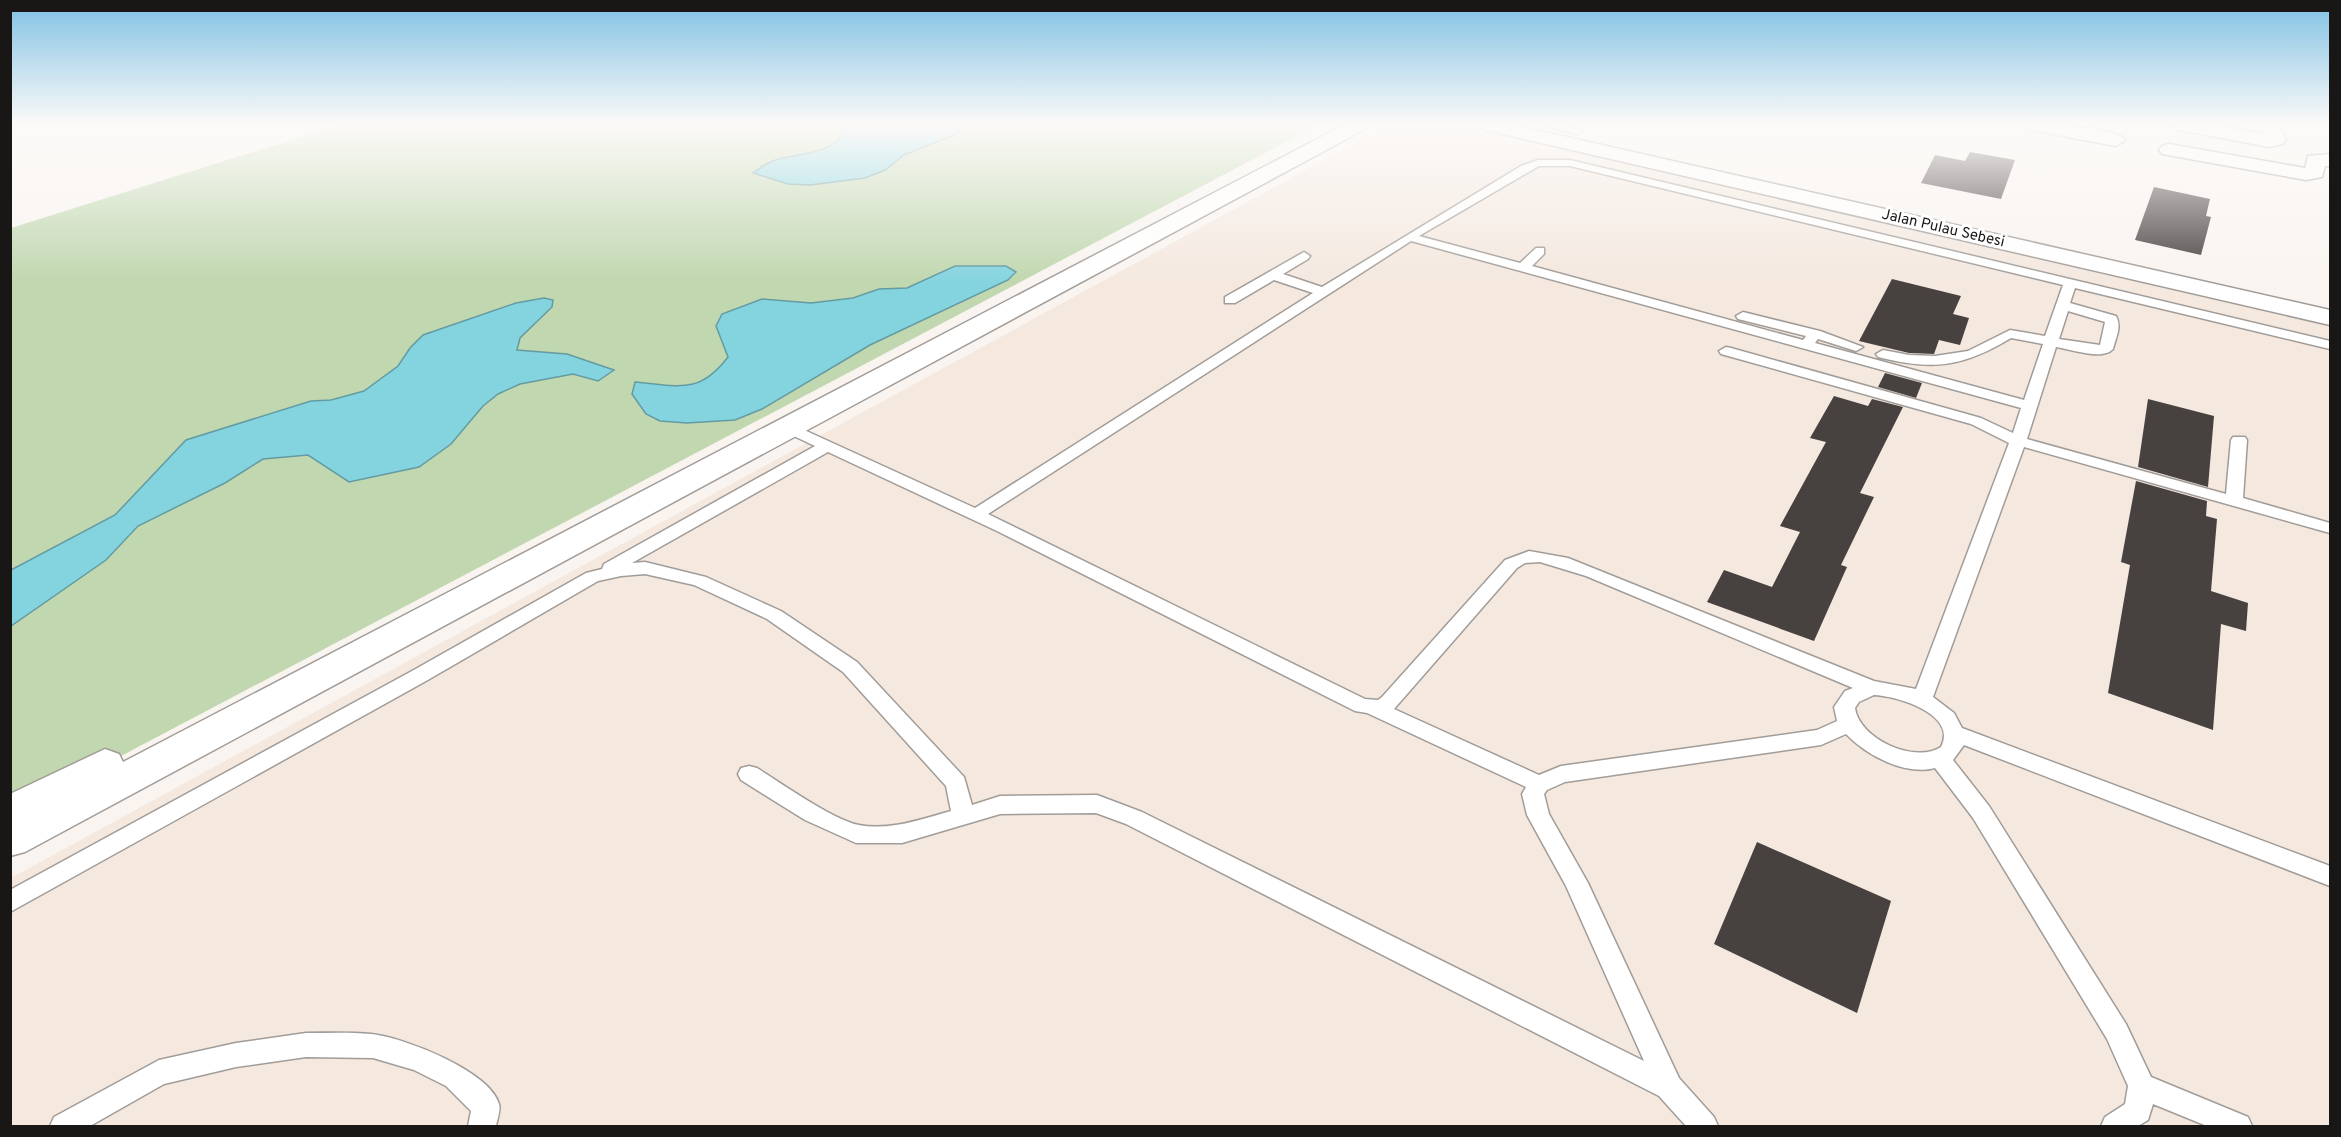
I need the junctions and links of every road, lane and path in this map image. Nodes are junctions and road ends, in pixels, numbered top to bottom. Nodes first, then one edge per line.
1 (1227, 177) edge
2 (1259, 177) edge
3 (1510, 177) edge
4 (1629, 177) edge
5 (1759, 177) edge
6 (1409, 237) junction
7 (1540, 250) dead end
8 (1304, 256) dead end
9 (1523, 268) junction
10 (1273, 275) junction
11 (2070, 283) junction
12 (1324, 292) junction
13 (1230, 300) dead end
14 (2064, 306) junction
15 (2331, 318) edge
16 (1810, 340) junction
17 (2050, 341) junction
18 (2331, 345) edge
19 (1726, 351) dead end
20 (2030, 406) junction
21 (786, 427) junction
22 (2238, 440) dead end
23 (2018, 441) junction
24 (828, 446) junction
25 (2234, 501) junction
26 (975, 515) junction
27 (2331, 528) edge
28 (592, 577) junction
29 (1872, 688) junction
30 (1922, 699) junction
31 (1373, 708) junction
32 (1848, 724) junction
33 (1954, 733) junction
34 (1940, 759) junction
35 (749, 774) dead end
36 (1539, 784) junction
37 (10, 813) edge
38 (963, 815) junction
39 (10, 840) edge
40 (2331, 876) edge
41 (10, 902) edge
42 (2141, 1086) junction
43 (1669, 1087) junction
44 (64, 1126) edge
45 (482, 1126) edge
46 (1704, 1126) edge
47 (2115, 1126) edge
48 (2238, 1126) edge

1 - 37 street
2 - 21 street
3 - 6 lane
4 - 11 lane
5 - 15 street, Jalan Pulau Sebesi
6 - 9 lane
6 - 12 lane
7 - 9 lane
8 - 10 lane
9 - 16 lane
10 - 12 lane
10 - 13 lane
11 - 14 lane
11 - 18 lane
12 - 26 lane
14 - 17 lane
14 - 17 lane
16 - 17 lane
16 - 20 lane
17 - 20 lane
19 - 23 lane
20 - 23 lane
21 - 24 lane
21 - 39 street
22 - 25 lane
23 - 25 lane
23 - 30 lane
24 - 26 lane
24 - 28 lane
25 - 27 lane
26 - 31 lane
28 - 38 lane
28 - 41 lane
29 - 30 lane
29 - 31 lane
29 - 32 lane
30 - 33 lane
31 - 36 lane
32 - 34 lane
32 - 36 lane
33 - 34 lane
33 - 40 lane
34 - 42 lane
35 - 38 lane
36 - 43 lane
38 - 43 lane
42 - 47 lane
42 - 48 lane
43 - 46 lane
44 - 45 lane

